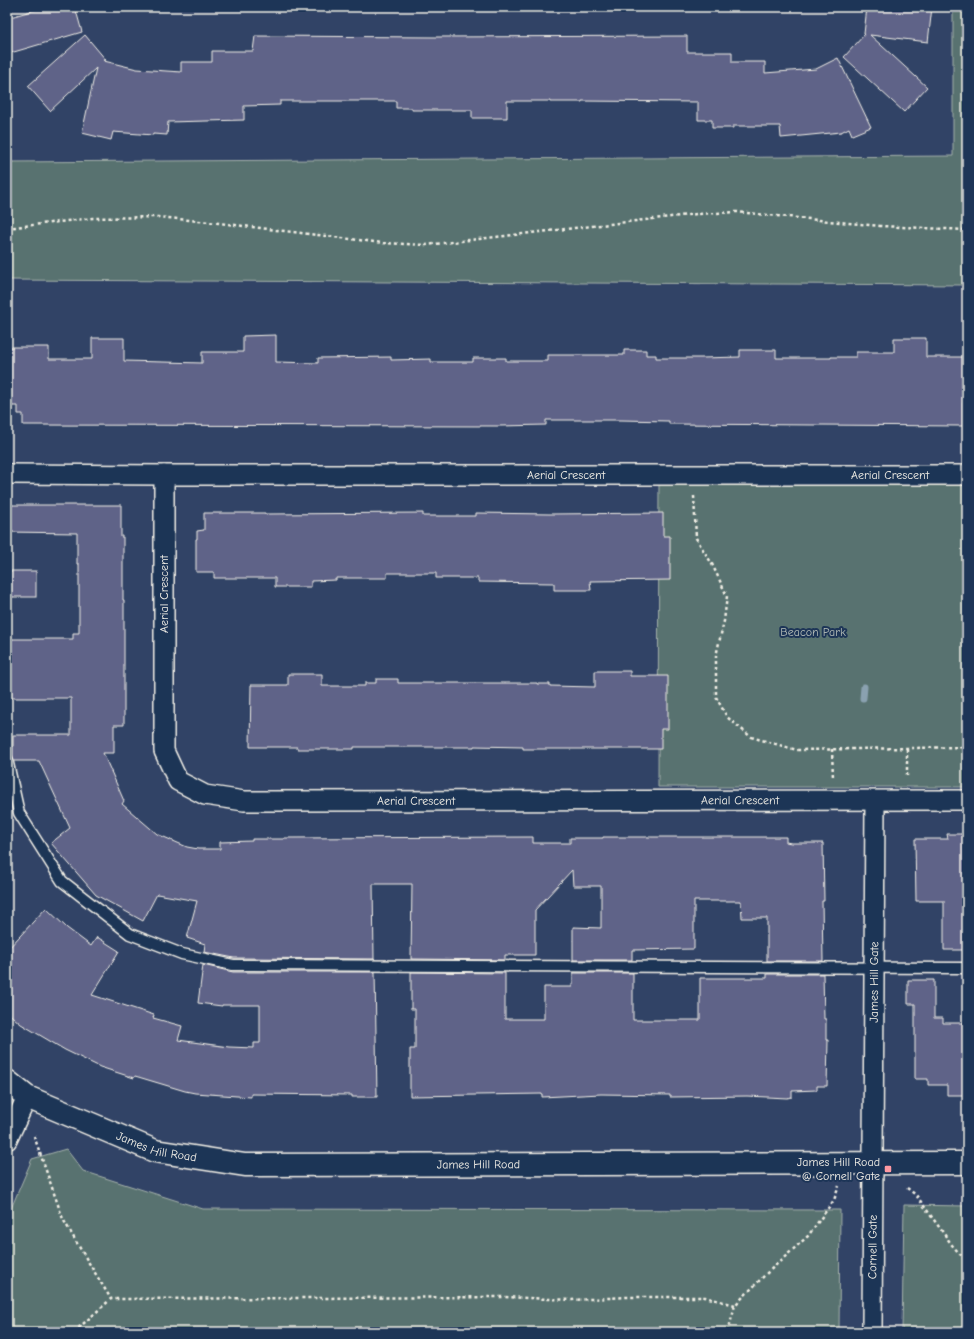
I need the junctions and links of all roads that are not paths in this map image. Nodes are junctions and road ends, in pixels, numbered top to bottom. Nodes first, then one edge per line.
1 (7, 474) edge
2 (164, 475) junction
3 (967, 475) edge
4 (7, 759) edge
5 (967, 800) edge
6 (875, 801) junction
7 (874, 968) junction
8 (967, 968) edge
9 (7, 1081) edge
10 (27, 1097) junction
11 (7, 1140) edge
12 (874, 1163) junction
13 (967, 1163) edge
14 (872, 1332) edge

1 - 2 street, Aerial Crescent
2 - 3 street, Aerial Crescent
2 - 6 street, Aerial Crescent
4 - 7 lane
5 - 6 street, Aerial Crescent
6 - 7 street, James Hill Gate
7 - 8 lane
7 - 12 street, James Hill Gate
9 - 10 street, James Hill Road
10 - 11 street
10 - 12 street, James Hill Road
12 - 13 street, James Hill Road
12 - 14 street, Cornell Gate

